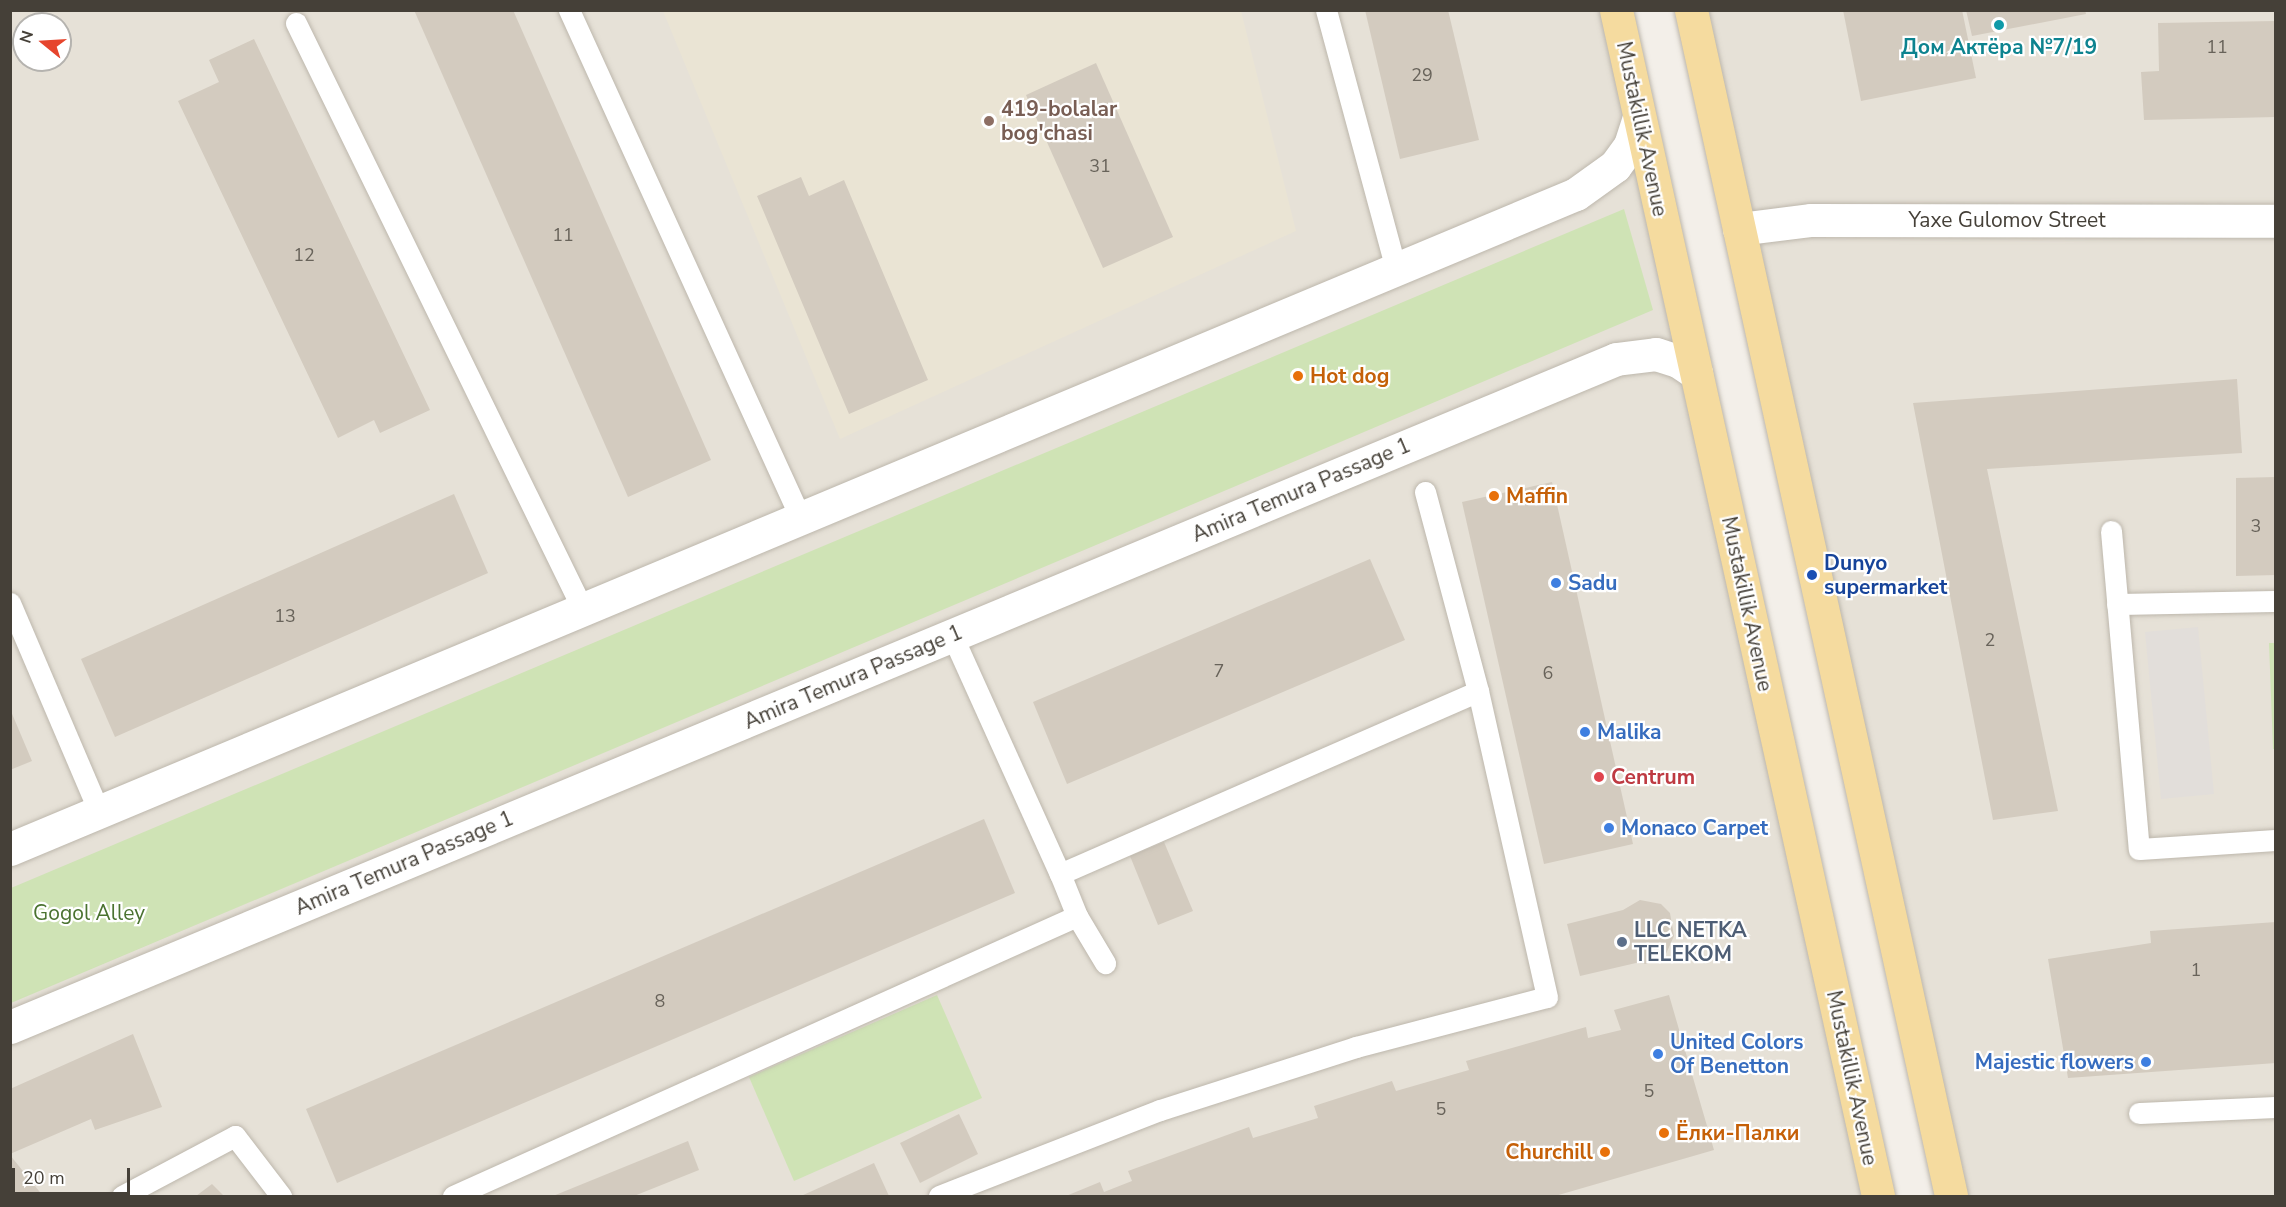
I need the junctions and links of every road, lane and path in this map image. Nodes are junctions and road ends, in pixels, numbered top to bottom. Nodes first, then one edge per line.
1 (569, 10) edge
2 (1326, 10) edge
3 (1616, 10) edge
4 (1691, 10) edge
5 (296, 23) dead end
6 (1639, 117) junction
7 (2276, 221) edge
8 (1739, 229) junction
9 (1396, 269) junction
10 (1696, 373) junction
11 (1425, 492) dead end
12 (801, 519) junction
13 (2111, 531) dead end
14 (2276, 601) edge
15 (10, 603) edge
16 (2117, 604) junction
17 (583, 610) junction
18 (952, 635) junction
19 (1478, 691) junction
20 (99, 812) junction
21 (2276, 840) edge
22 (10, 849) edge
23 (1060, 874) junction
24 (1077, 916) junction
25 (1105, 963) dead end
26 (10, 1027) edge
27 (2276, 1107) edge
28 (2139, 1113) dead end
29 (122, 1197) edge
30 (281, 1197) edge
31 (453, 1197) edge
32 (939, 1197) edge
33 (1878, 1197) edge
34 (1951, 1197) edge

1 - 12 lane
2 - 9 lane
3 - 6 main road, Mustakillik Avenue
4 - 8 main road
5 - 17 lane
6 - 9 street
6 - 10 main road, Mustakillik Avenue
7 - 8 street, Yaxe Gulomov Street
8 - 34 main road
9 - 12 street
10 - 18 street, Amira Temura Passage 1
10 - 33 main road, Mustakillik Avenue
11 - 19 lane
12 - 17 street
13 - 16 lane
14 - 16 lane
15 - 20 lane
16 - 21 lane
17 - 20 street
18 - 23 lane
18 - 26 street, Amira Temura Passage 1
19 - 23 lane
19 - 32 lane
20 - 22 street
23 - 24 lane
24 - 25 lane
24 - 31 lane
27 - 28 lane
29 - 30 lane

